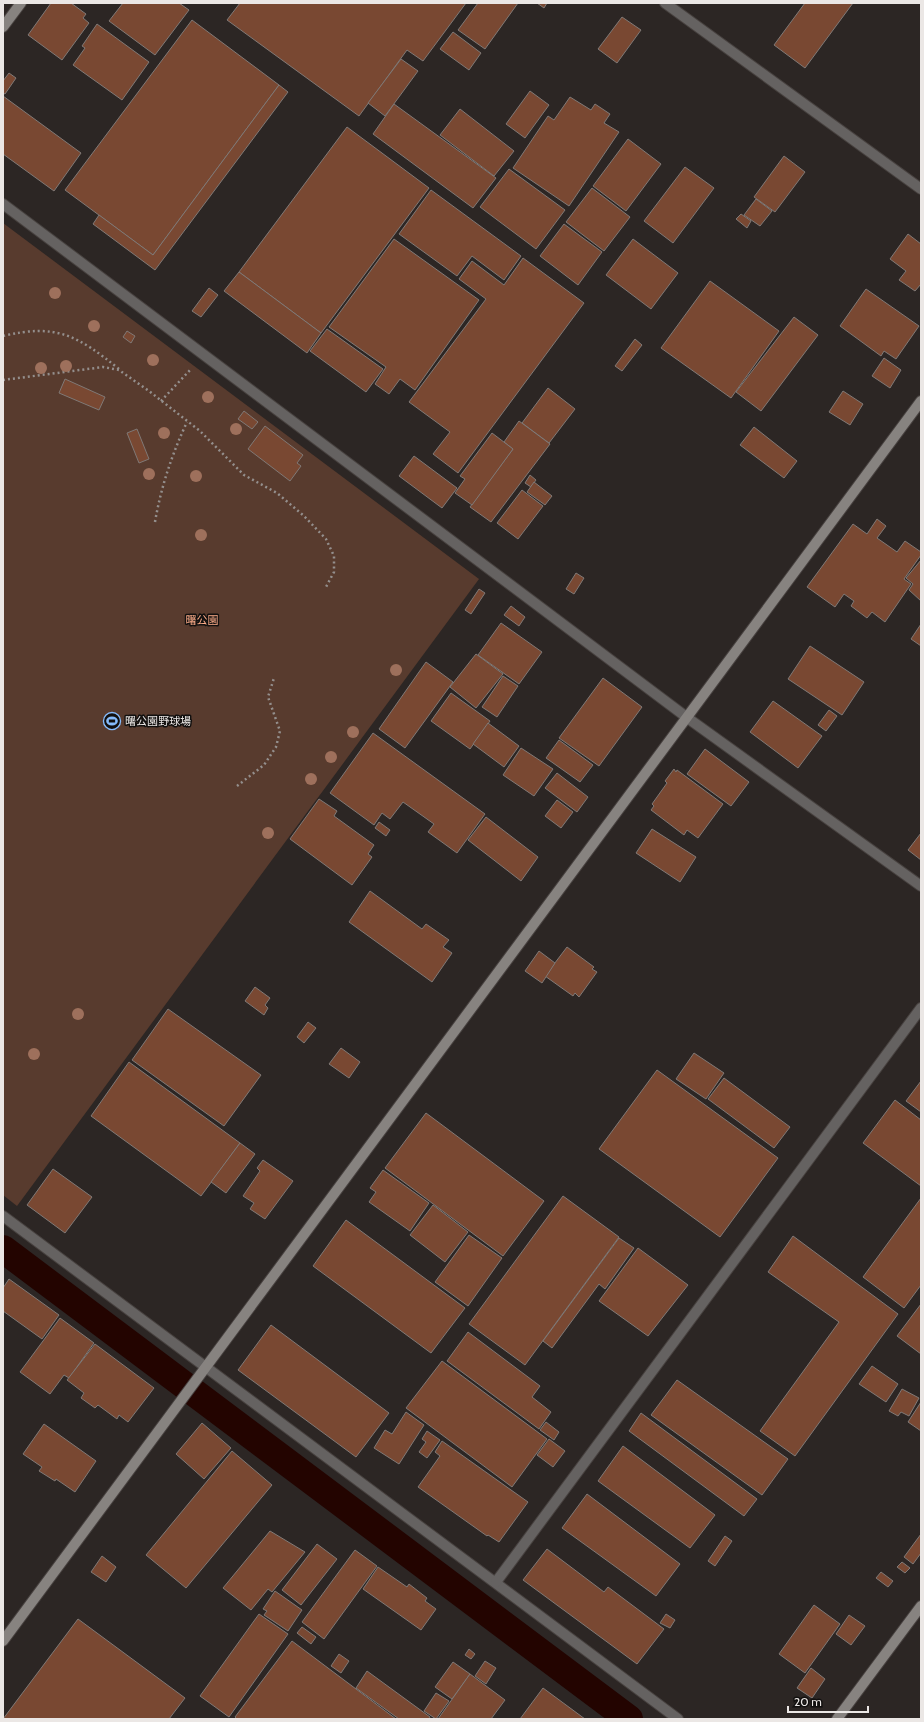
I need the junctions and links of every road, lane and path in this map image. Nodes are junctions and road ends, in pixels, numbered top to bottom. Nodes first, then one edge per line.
1 (21, 3) edge
2 (665, 3) edge
3 (3, 27) edge
4 (921, 189) edge
5 (3, 204) edge
6 (3, 336) edge
7 (194, 366) dead end
8 (119, 370) junction
9 (3, 380) edge
10 (921, 400) edge
11 (161, 401) junction
12 (187, 422) junction
13 (155, 522) dead end
14 (326, 587) dead end
15 (274, 678) dead end
16 (689, 719) junction
17 (237, 786) dead end
18 (921, 886) edge
19 (921, 1008) edge
20 (3, 1216) edge
21 (205, 1367) junction
22 (496, 1582) junction
23 (921, 1606) edge
24 (3, 1641) edge
25 (678, 1719) edge
26 (837, 1719) edge

1 - 3 street
2 - 4 street
5 - 16 street
6 - 8 path
7 - 11 path
8 - 9 path
8 - 11 path
10 - 16 street
11 - 12 path
12 - 13 path
12 - 14 path
15 - 17 path
16 - 18 street
16 - 21 street
19 - 22 street
20 - 21 street
21 - 22 street
21 - 24 street
22 - 25 street
23 - 26 street

